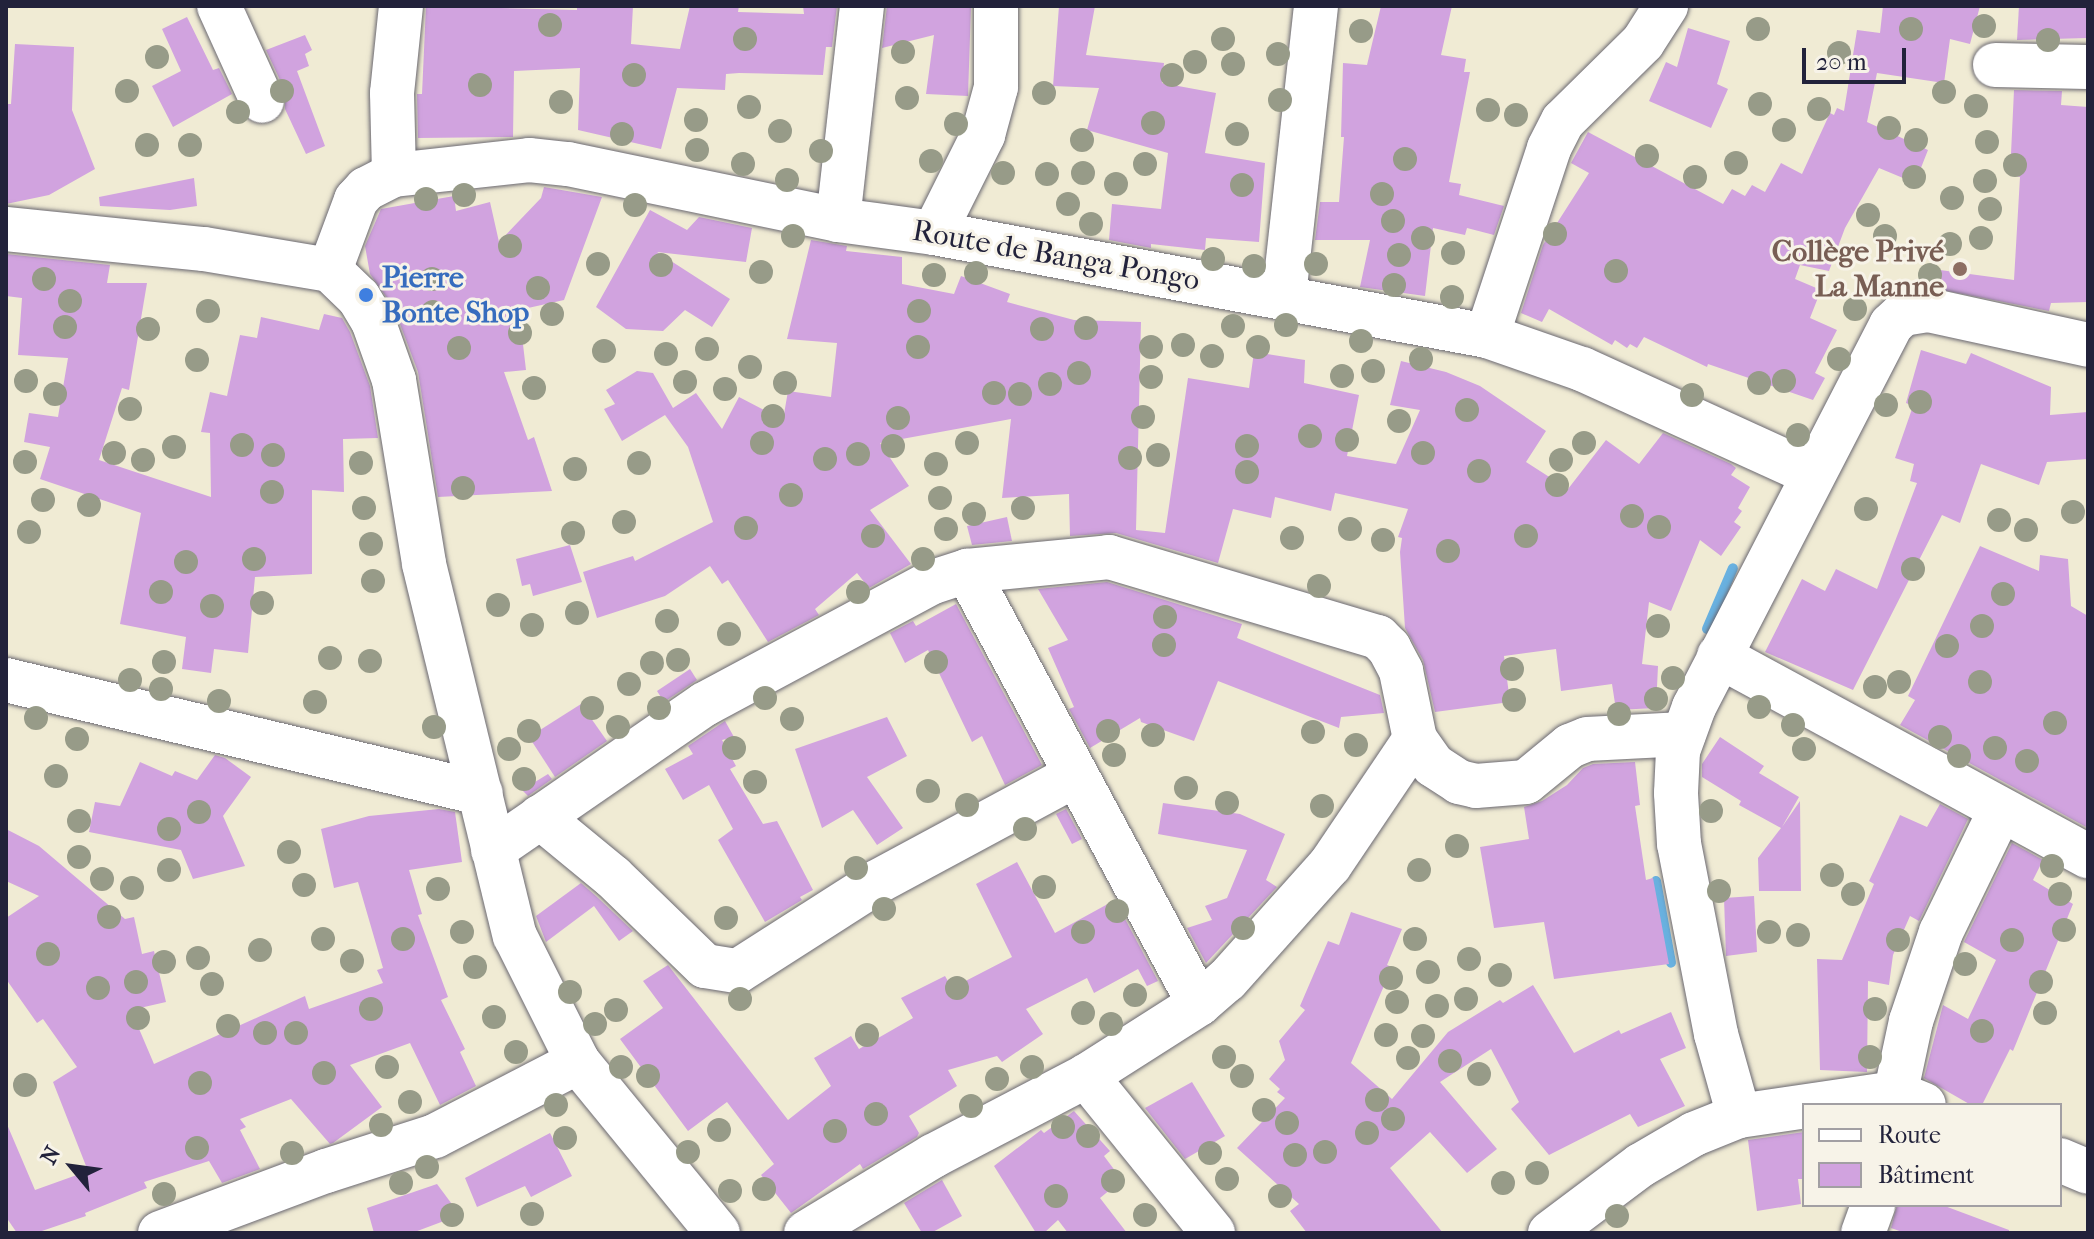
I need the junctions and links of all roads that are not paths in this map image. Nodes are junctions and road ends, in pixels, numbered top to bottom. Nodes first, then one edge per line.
1 (219, 6) edge
2 (401, 6) edge
3 (862, 6) edge
4 (996, 6) edge
5 (1316, 6) edge
6 (1666, 6) edge
7 (1995, 65) dead end
8 (2088, 67) edge
9 (262, 101) dead end
10 (394, 175) junction
11 (838, 220) junction
12 (6, 229) edge
13 (934, 233) junction
14 (330, 270) junction
15 (1284, 296) junction
16 (1487, 336) junction
17 (2088, 345) edge
18 (1812, 474) junction
19 (967, 571) junction
20 (1719, 656) junction
21 (6, 680) edge
22 (1684, 734) junction
23 (1415, 739) junction
24 (1076, 775) junction
25 (481, 793) junction
26 (2000, 811) junction
27 (540, 817) junction
28 (493, 850) junction
29 (2088, 856) edge
30 (1199, 1004) junction
31 (578, 1062) junction
32 (1086, 1076) junction
33 (1904, 1101) edge
34 (1882, 1103) edge
35 (1802, 1110) edge
36 (1739, 1116) junction
37 (2062, 1161) edge
38 (2088, 1172) edge
39 (1872, 1207) edge
40 (160, 1233) edge
41 (718, 1233) edge
42 (806, 1233) edge
43 (1213, 1233) edge
44 (1550, 1233) edge
45 (1863, 1233) edge

1 - 9 street
2 - 10 street
3 - 11 street
4 - 13 street
5 - 15 street
6 - 16 street
7 - 8 street
10 - 11 street, Route de Banga Pongo
10 - 14 street, Route de Banga Pongo
11 - 13 street, Route de Banga Pongo
12 - 14 street
13 - 15 street, Route de Banga Pongo
14 - 25 street
15 - 16 street, Route de Banga Pongo
16 - 18 street, Route de Banga Pongo
17 - 18 street
18 - 20 street
19 - 23 street
19 - 24 street
19 - 27 street
20 - 22 street
20 - 26 street
21 - 25 street
22 - 23 street
22 - 36 street
23 - 30 street
24 - 27 street
24 - 30 street
25 - 28 street
26 - 29 street
26 - 33 street
27 - 28 street
28 - 31 street
30 - 32 street
31 - 40 street
31 - 41 street
32 - 42 street
32 - 43 street
33 - 34 street
35 - 36 street
36 - 44 street
37 - 38 street
39 - 45 street

